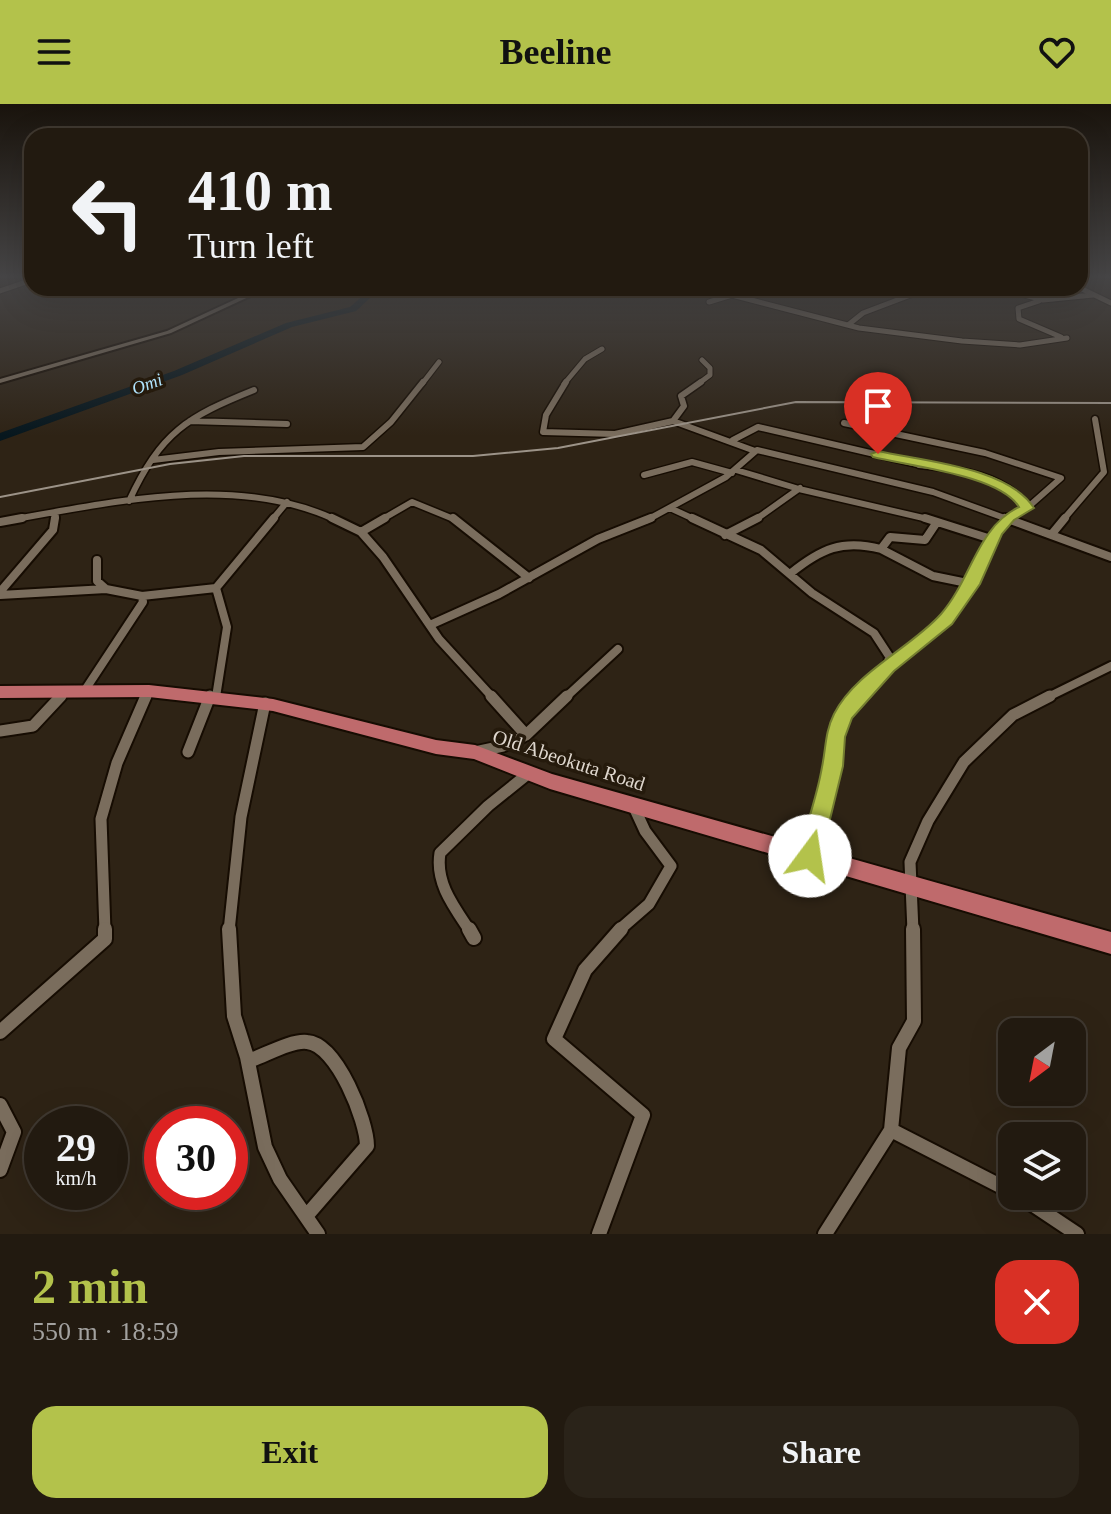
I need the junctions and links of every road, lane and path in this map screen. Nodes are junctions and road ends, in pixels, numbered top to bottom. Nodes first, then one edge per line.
1 (172, 331) edge
2 (897, 331) edge
3 (1049, 331) edge
4 (602, 349) dead end
5 (702, 360) dead end
6 (439, 362) dead end
7 (0, 381) edge
8 (254, 390) dead end
9 (1095, 419) dead end
10 (190, 421) junction
11 (673, 421) junction
12 (844, 423) dead end
13 (287, 424) dead end
14 (733, 440) junction
15 (755, 451) junction
16 (153, 460) junction
17 (922, 465) junction
18 (734, 471) junction
19 (644, 475) dead end
20 (887, 480) junction
21 (800, 488) junction
22 (129, 501) junction
23 (287, 502) junction
24 (670, 508) junction
25 (1027, 508) junction
26 (56, 513) junction
27 (1006, 521) junction
28 (0, 522) edge
29 (937, 522) junction
30 (361, 532) junction
31 (730, 535) junction
32 (1051, 535) junction
33 (991, 539) junction
34 (881, 549) junction
35 (1111, 557) edge
36 (97, 560) dead end
37 (791, 573) junction
38 (529, 578) junction
39 (972, 584) junction
40 (216, 588) junction
41 (106, 589) junction
42 (0, 593) edge
43 (142, 596) junction
44 (430, 625) junction
45 (618, 649) dead end
46 (888, 666) junction
47 (1111, 666) edge
48 (76, 690) junction
49 (149, 691) junction
50 (0, 692) edge
51 (213, 696) junction
52 (265, 703) junction
53 (0, 731) edge
54 (526, 735) junction
55 (188, 752) dead end
56 (475, 752) junction
57 (529, 773) junction
58 (633, 805) junction
59 (810, 856) junction
60 (911, 884) junction
61 (474, 938) dead end
62 (1111, 943) edge
63 (0, 1032) edge
64 (248, 1061) junction
65 (0, 1105) edge
66 (891, 1130) junction
67 (0, 1170) edge
68 (998, 1185) edge
69 (1041, 1210) edge
70 (308, 1214) junction
71 (318, 1234) edge
72 (599, 1234) edge
73 (825, 1234) edge
74 (1077, 1234) edge

1 - 7 street
2 - 3 street
4 - 11 street
5 - 11 street
6 - 16 street
8 - 10 street
9 - 32 street
10 - 13 street
10 - 16 street
11 - 14 street
12 - 25 street
14 - 15 street
14 - 17 street
15 - 18 street
15 - 20 street
16 - 22 street
17 - 20 street
17 - 25 street
18 - 19 street
18 - 21 street
18 - 24 street
20 - 27 street
21 - 29 street
21 - 31 street
22 - 23 street
22 - 26 street
23 - 30 street
23 - 40 street
24 - 31 street
24 - 38 street
25 - 27 street
26 - 28 street
26 - 42 street
27 - 32 street
27 - 33 street
29 - 33 street
29 - 34 street
30 - 38 street
30 - 44 street
31 - 37 street
32 - 35 street
33 - 39 street
34 - 37 street
34 - 39 street
36 - 41 street
37 - 46 street
38 - 44 street
39 - 46 street
40 - 43 street
40 - 51 street
41 - 42 street
41 - 43 street
43 - 48 street
44 - 54 street
45 - 54 street
46 - 59 street
47 - 60 street
48 - 49 highway, Old Abeokuta Road
48 - 50 highway, Old Abeokuta Road
48 - 53 street
49 - 51 highway, Old Abeokuta Road
49 - 63 street
51 - 52 highway, Old Abeokuta Road
51 - 55 street
52 - 56 highway, Old Abeokuta Road
52 - 64 street
54 - 56 street
56 - 57 highway, Old Abeokuta Road
57 - 58 highway, Old Abeokuta Road
57 - 61 street
58 - 59 highway, Old Abeokuta Road
58 - 72 street
59 - 60 highway, Old Abeokuta Road
60 - 62 highway, Old Abeokuta Road
60 - 66 street
64 - 70 street
64 - 70 street
65 - 67 street
66 - 68 street
66 - 73 street
69 - 74 street
70 - 71 street

